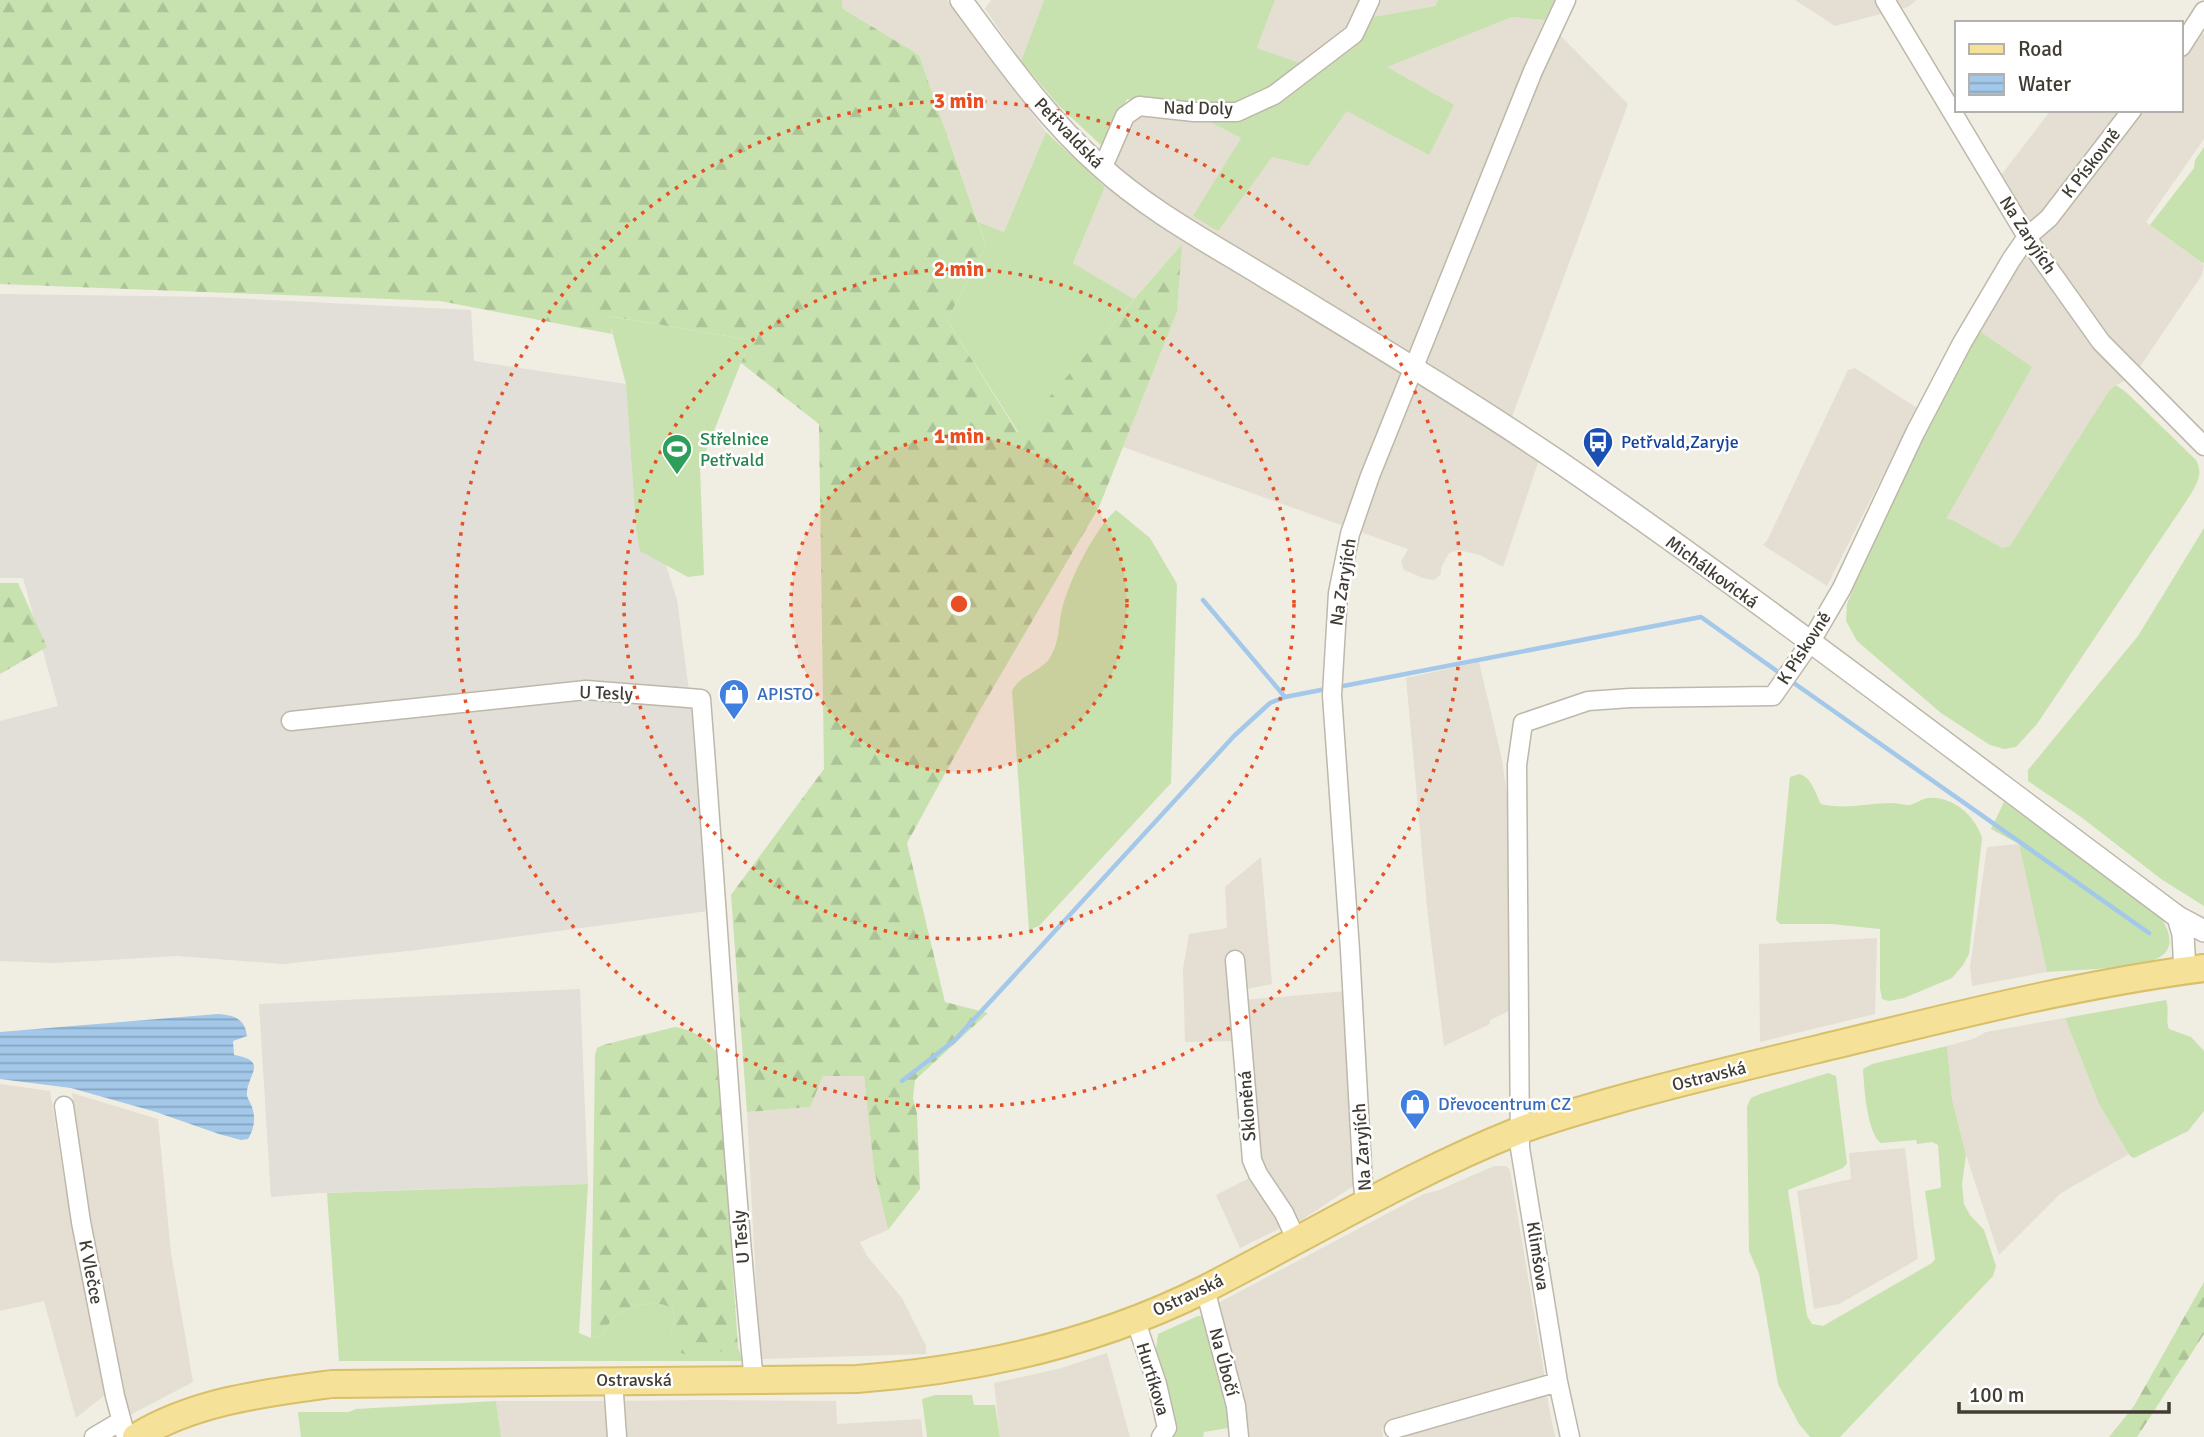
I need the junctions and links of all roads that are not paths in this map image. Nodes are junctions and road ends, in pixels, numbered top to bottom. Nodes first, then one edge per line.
1 (961, 0) edge
2 (1370, 0) edge
3 (1566, 0) edge
4 (1885, 0) edge
5 (2204, 11) edge
6 (2183, 44) edge
7 (2130, 112) edge
8 (1102, 169) junction
9 (2028, 237) junction
10 (1203, 239) joint
11 (1413, 368) junction
12 (2204, 446) edge
13 (1810, 643) junction
14 (292, 720) dead end
15 (2178, 917) junction
16 (2204, 931) edge
17 (1235, 960) dead end
18 (2199, 968) edge
19 (64, 1106) dead end
20 (1519, 1130) junction
21 (1366, 1204) junction
22 (1296, 1239) junction
23 (1205, 1289) junction
24 (1135, 1319) junction
25 (613, 1380) junction
26 (754, 1381) junction
27 (1558, 1381) junction
28 (1394, 1429) dead end
29 (128, 1432) edge
30 (94, 1437) edge
31 (617, 1437) edge
32 (1161, 1437) edge
33 (1240, 1437) edge
34 (1570, 1437) edge

1 - 8 street, Petřvaldská
2 - 8 street, Nad Doly
3 - 11 street, Na Zaryjích
4 - 9 street, Na Zaryjích
5 - 6 street
7 - 9 street, K Pískovně
8 - 10 street, Petřvaldská
9 - 12 street, Na Zaryjích
9 - 13 street, K Pískovně
10 - 11 street, Michálkovická
11 - 13 street, Michálkovická
11 - 21 street, Na Zaryjích
13 - 15 street, Michálkovická
13 - 20 street, K Pískovně
14 - 26 street, U Tesly
15 - 16 street, Michálkovická
15 - 18 street
17 - 22 street, Skloněná
18 - 20 main road, Ostravská
19 - 29 street, K Vlečce
20 - 21 main road, Ostravská
20 - 27 street, Klimšova
21 - 22 main road, Ostravská
22 - 23 main road, Ostravská
23 - 24 main road, Ostravská
23 - 33 street, Na Úbočí
24 - 26 main road, Ostravská
24 - 32 street, Hurtíkova
25 - 26 main road, Ostravská
25 - 29 main road, Ostravská
25 - 31 street
27 - 28 street
27 - 34 street, Klimšova
29 - 30 street

